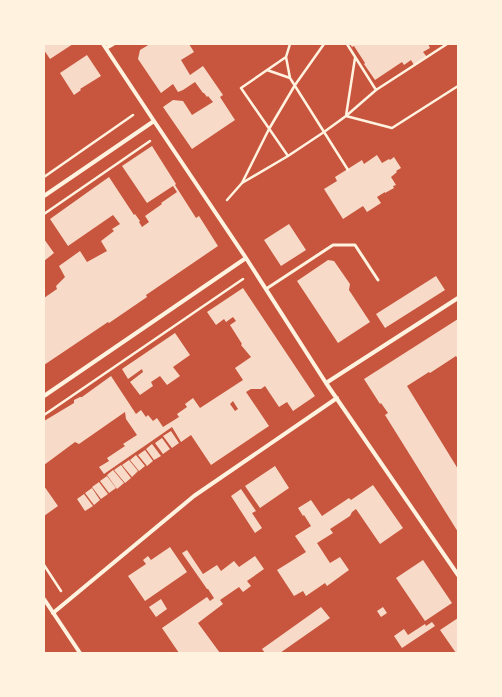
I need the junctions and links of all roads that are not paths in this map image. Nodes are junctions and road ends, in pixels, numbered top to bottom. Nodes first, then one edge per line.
1 (104, 44) edge
2 (113, 44) edge
3 (106, 48) junction
4 (154, 121) junction
5 (44, 196) edge
6 (246, 258) junction
7 (378, 280) dead end
8 (266, 289) junction
9 (458, 298) edge
10 (326, 383) junction
11 (44, 396) edge
12 (337, 398) junction
13 (458, 575) edge
14 (44, 598) edge
15 (54, 613) junction
16 (80, 653) edge

1 - 3 street
2 - 3 street
3 - 4 street
4 - 5 street
4 - 6 street
6 - 8 street
6 - 11 street
7 - 8 lane
8 - 10 street
9 - 10 street
10 - 12 street
12 - 13 street
12 - 15 street
14 - 15 street
15 - 16 street

